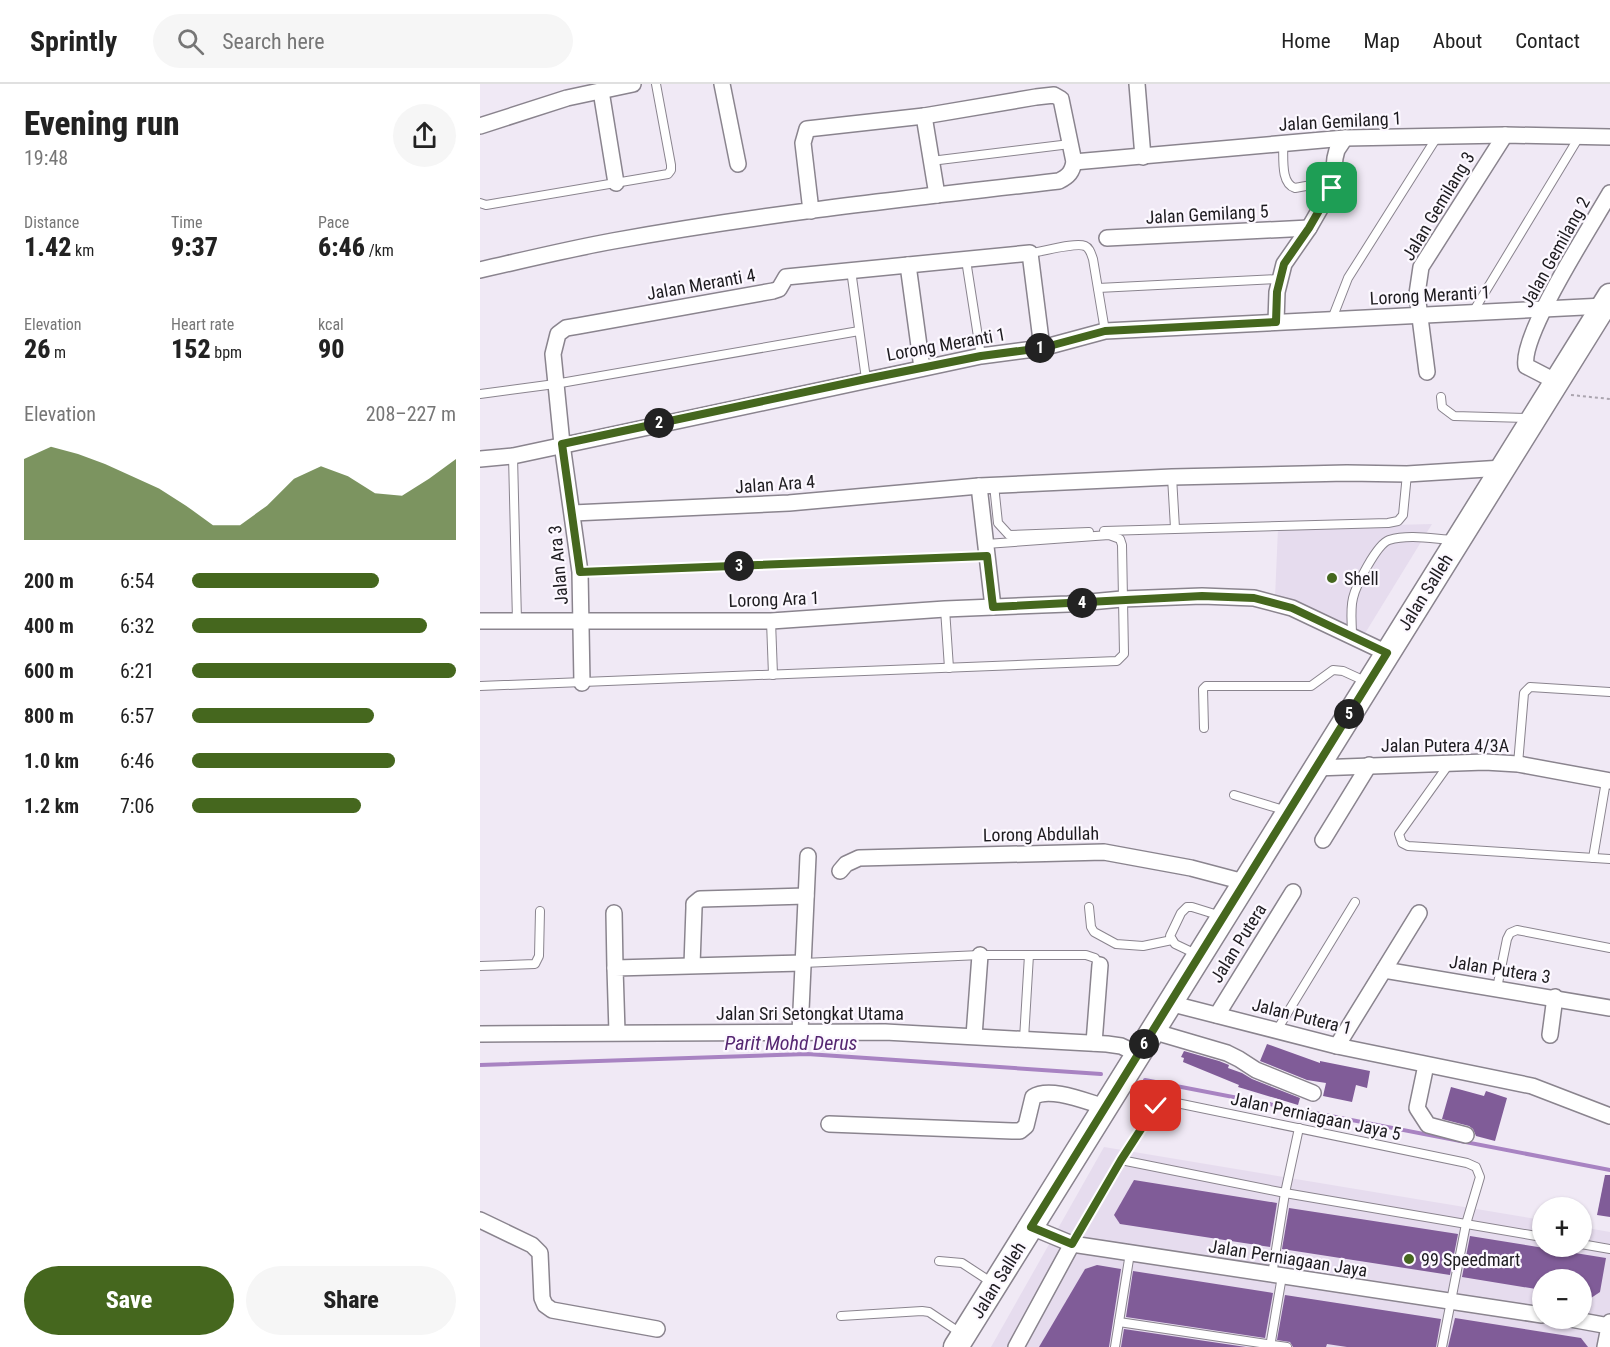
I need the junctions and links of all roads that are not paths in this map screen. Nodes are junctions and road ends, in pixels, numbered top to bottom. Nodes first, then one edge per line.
1 (633, 84) edge
2 (656, 84) edge
3 (723, 84) edge
4 (1137, 84) edge
5 (616, 86) edge
6 (566, 91) edge
7 (601, 91) junction
8 (924, 116) junction
9 (480, 126) edge
10 (1505, 135) junction
11 (1438, 136) junction
12 (1579, 137) junction
13 (1610, 137) edge
14 (1345, 138) junction
15 (1070, 144) junction
16 (1283, 144) junction
17 (1143, 157) junction
18 (931, 161) junction
19 (1074, 162) junction
20 (738, 164) dead end
21 (1334, 181) junction
22 (616, 183) junction
23 (1610, 193) edge
24 (937, 195) junction
25 (480, 203) edge
26 (811, 211) junction
27 (1309, 228) junction
28 (1107, 238) dead end
29 (1030, 254) junction
30 (966, 260) junction
31 (908, 265) junction
32 (480, 270) edge
33 (851, 270) junction
34 (1279, 279) junction
35 (1098, 288) junction
36 (1607, 301) edge
37 (1542, 309) junction
38 (1473, 312) junction
39 (1419, 315) junction
40 (1332, 319) junction
41 (1276, 322) junction
42 (859, 331) junction
43 (1105, 331) junction
44 (1042, 348) junction
45 (981, 356) junction
46 (922, 368) junction
47 (1427, 372) dead end
48 (866, 379) junction
49 (555, 384) junction
50 (1554, 386) junction
51 (480, 394) edge
52 (1442, 397) dead end
53 (1533, 418) junction
54 (562, 444) junction
55 (513, 456) junction
56 (480, 459) edge
57 (1503, 468) junction
58 (1407, 474) junction
59 (1172, 477) junction
60 (986, 486) junction
61 (573, 513) junction
62 (1175, 528) junction
63 (1458, 540) junction
64 (987, 550) junction
65 (580, 572) junction
66 (1122, 599) junction
67 (993, 607) junction
68 (945, 609) junction
69 (480, 621) edge
70 (517, 621) junction
71 (582, 621) junction
72 (771, 621) junction
73 (1352, 635) junction
74 (1387, 653) junction
75 (949, 668) junction
76 (773, 675) junction
77 (1369, 682) junction
78 (582, 683) junction
79 (480, 686) edge
80 (1610, 692) edge
81 (1204, 728) dead end
82 (1449, 763) junction
83 (1518, 764) junction
84 (1369, 765) junction
85 (1315, 768) junction
86 (1608, 781) edge
87 (1234, 795) dead end
88 (1288, 812) junction
89 (1323, 840) dead end
90 (808, 856) dead end
91 (1593, 858) junction
92 (1610, 859) edge
93 (840, 872) dead end
94 (1244, 882) junction
95 (1293, 892) dead end
96 (806, 897) junction
97 (1355, 903) dead end
98 (1089, 907) dead end
99 (540, 911) dead end
100 (614, 913) dead end
101 (1419, 913) dead end
102 (1223, 916) junction
103 (1172, 940) junction
104 (1610, 948) edge
105 (980, 955) junction
106 (1029, 955) junction
107 (1199, 955) junction
108 (803, 963) junction
109 (692, 965) junction
110 (480, 966) edge
111 (1100, 966) joint
112 (615, 968) junction
113 (1384, 970) junction
114 (1497, 988) junction
115 (1556, 998) junction
116 (1169, 1003) junction
117 (1610, 1008) edge
118 (1217, 1015) junction
119 (1277, 1030) junction
120 (1152, 1031) junction
121 (617, 1032) junction
122 (800, 1032) junction
123 (480, 1034) edge
124 (1550, 1035) dead end
125 (974, 1036) junction
126 (1024, 1039) junction
127 (1094, 1043) junction
128 (1337, 1046) junction
129 (1138, 1054) junction
130 (1426, 1065) junction
131 (1313, 1093) dead end
132 (1105, 1107) junction
133 (1610, 1116) edge
134 (829, 1124) dead end
135 (1299, 1128) junction
136 (1466, 1135) dead end
137 (1121, 1160) junction
138 (1285, 1193) junction
139 (480, 1220) edge
140 (1466, 1224) junction
141 (1031, 1227) junction
142 (1532, 1235) edge
143 (1072, 1244) junction
144 (1592, 1246) edge
145 (1610, 1249) edge
146 (1130, 1253) junction
147 (939, 1261) dead end
148 (1277, 1276) junction
149 (994, 1285) junction
150 (1452, 1302) junction
151 (1532, 1314) edge
152 (841, 1316) dead end
153 (1119, 1322) junction
154 (1592, 1322) edge
155 (1610, 1324) edge
156 (657, 1329) dead end
157 (960, 1341) edge
158 (1270, 1346) edge
159 (1016, 1347) edge
160 (1115, 1347) edge
161 (1287, 1347) edge
162 (1442, 1347) edge
163 (1605, 1347) edge

1 - 5 street
2 - 22 lane
3 - 20 street
4 - 17 street
5 - 7 street
6 - 7 street
6 - 9 street
7 - 22 street
8 - 15 street
8 - 18 street
8 - 26 street
10 - 11 street, Jalan Gemilang 1
10 - 12 street, Jalan Gemilang 1
10 - 39 street, Jalan Gemilang 3
11 - 14 street, Jalan Gemilang 1
11 - 40 lane
12 - 13 street, Jalan Gemilang 1
12 - 38 lane
14 - 16 street, Jalan Gemilang 1
14 - 21 street
15 - 18 lane
15 - 19 street
16 - 17 street, Jalan Gemilang 1
16 - 21 lane
17 - 19 street, Jalan Gemilang 1
18 - 24 street
19 - 24 street
21 - 27 street
22 - 25 lane
23 - 37 street, Jalan Gemilang 2
24 - 26 street
26 - 32 street
27 - 28 street, Jalan Gemilang 5
27 - 34 street
29 - 30 street, Jalan Meranti 4
29 - 35 lane
29 - 44 street
30 - 31 street, Jalan Meranti 4
30 - 45 lane
31 - 33 street, Jalan Meranti 4
31 - 46 street
33 - 42 lane
33 - 49 street, Jalan Meranti 4
34 - 35 lane
34 - 41 street
35 - 43 lane
36 - 37 street, Lorong Meranti 1
36 - 50 main road, Jalan Salleh
37 - 38 street, Lorong Meranti 1
37 - 50 street, Jalan Gemilang 2
38 - 39 street, Lorong Meranti 1
39 - 40 street, Lorong Meranti 1
39 - 47 street, Jalan Gemilang 3
40 - 41 street, Lorong Meranti 1
41 - 43 street, Lorong Meranti 1
42 - 48 lane
42 - 49 lane
43 - 44 street, Lorong Meranti 1
44 - 45 street, Lorong Meranti 1
45 - 46 street, Lorong Meranti 1
46 - 48 street, Lorong Meranti 1
48 - 54 street, Lorong Meranti 1
49 - 51 lane
49 - 54 street, Jalan Meranti 4
50 - 53 main road, Jalan Salleh
52 - 53 lane
53 - 57 main road, Jalan Salleh
54 - 55 street, Lorong Meranti 1
54 - 61 street, Jalan Ara 3
55 - 56 street, Lorong Meranti 1
55 - 70 lane
57 - 58 street, Jalan Ara 4
57 - 63 main road, Jalan Salleh
58 - 59 street, Jalan Ara 4
58 - 62 lane
59 - 60 street, Jalan Ara 4
59 - 62 lane
60 - 61 street, Jalan Ara 4
60 - 62 lane
60 - 64 street
61 - 65 street, Jalan Ara 3
63 - 73 lane
63 - 74 main road, Jalan Salleh
64 - 65 lane
64 - 66 lane
64 - 67 street
65 - 71 street, Jalan Ara 3
66 - 67 street, Lorong Ara 1
66 - 73 street, Lorong Ara 1
66 - 75 lane
67 - 68 street, Lorong Ara 1
68 - 72 street, Lorong Ara 1
68 - 75 lane
69 - 70 street, Lorong Ara 1
70 - 71 street, Lorong Ara 1
71 - 72 street, Lorong Ara 1
71 - 78 street, Jalan Ara 3
72 - 76 lane
73 - 74 street, Lorong Ara 1
74 - 77 main road, Jalan Salleh
75 - 76 lane
76 - 78 lane
77 - 81 lane
77 - 85 main road, Jalan Salleh
78 - 79 lane
80 - 83 lane
82 - 83 street, Jalan Putera 4/3A
82 - 84 street, Jalan Putera 4/3A
82 - 91 lane
83 - 86 street, Jalan Putera 4/3A
84 - 85 street, Jalan Putera 4/3A
84 - 89 street
85 - 88 main road, Jalan Salleh
86 - 91 lane
87 - 88 lane
88 - 94 main road, Jalan Salleh
90 - 96 street
91 - 92 lane
93 - 94 street, Lorong Abdullah
94 - 102 main road, Jalan Salleh
95 - 118 street, Jalan Putera
96 - 108 street
96 - 109 street
97 - 119 lane
98 - 103 lane
99 - 110 lane
100 - 112 street
101 - 113 street
102 - 103 lane
102 - 107 main road, Jalan Salleh
103 - 107 lane
104 - 114 lane
105 - 106 lane
105 - 108 lane
105 - 125 street
106 - 111 lane
106 - 126 lane
107 - 116 main road, Jalan Salleh
108 - 109 street
108 - 122 street
109 - 112 street
111 - 127 street
112 - 121 street
113 - 114 street, Jalan Putera 3
113 - 128 street
114 - 115 street, Jalan Putera 3
115 - 117 street, Jalan Putera 3
115 - 124 street
116 - 118 street, Jalan Putera 1
116 - 120 main road, Jalan Salleh
118 - 119 street, Jalan Putera 1
119 - 128 street, Jalan Putera 1
120 - 129 main road, Jalan Salleh
120 - 131 street
121 - 122 street, Jalan Sri Setongkat Utama
121 - 123 street, Jalan Sri Setongkat Utama
122 - 125 street, Jalan Sri Setongkat Utama
125 - 126 street, Jalan Sri Setongkat Utama
126 - 127 street, Jalan Sri Setongkat Utama
127 - 129 street, Jalan Sri Setongkat Utama
128 - 130 street, Jalan Putera 1
129 - 132 main road, Jalan Salleh
130 - 133 street, Jalan Putera 1
130 - 136 street
132 - 134 street
132 - 141 main road, Jalan Salleh
135 - 137 lane, Jalan Perniagaan Jaya 5
135 - 138 lane
135 - 140 lane, Jalan Perniagaan Jaya 5
137 - 138 lane
137 - 143 lane, Jalan Perniagaan Jaya 5
138 - 140 lane
138 - 148 lane
139 - 156 street
140 - 142 lane
140 - 150 lane
141 - 143 street, Jalan Perniagaan Jaya
141 - 149 main road, Jalan Salleh
143 - 146 street, Jalan Perniagaan Jaya
143 - 159 street
144 - 145 lane
146 - 148 street, Jalan Perniagaan Jaya
146 - 153 lane
147 - 149 lane
148 - 150 street, Jalan Perniagaan Jaya
148 - 158 lane
149 - 157 main road, Jalan Salleh
150 - 151 street, Jalan Perniagaan Jaya
150 - 162 lane
152 - 157 lane
153 - 158 lane
153 - 160 lane
154 - 155 street
155 - 163 street
158 - 161 lane

